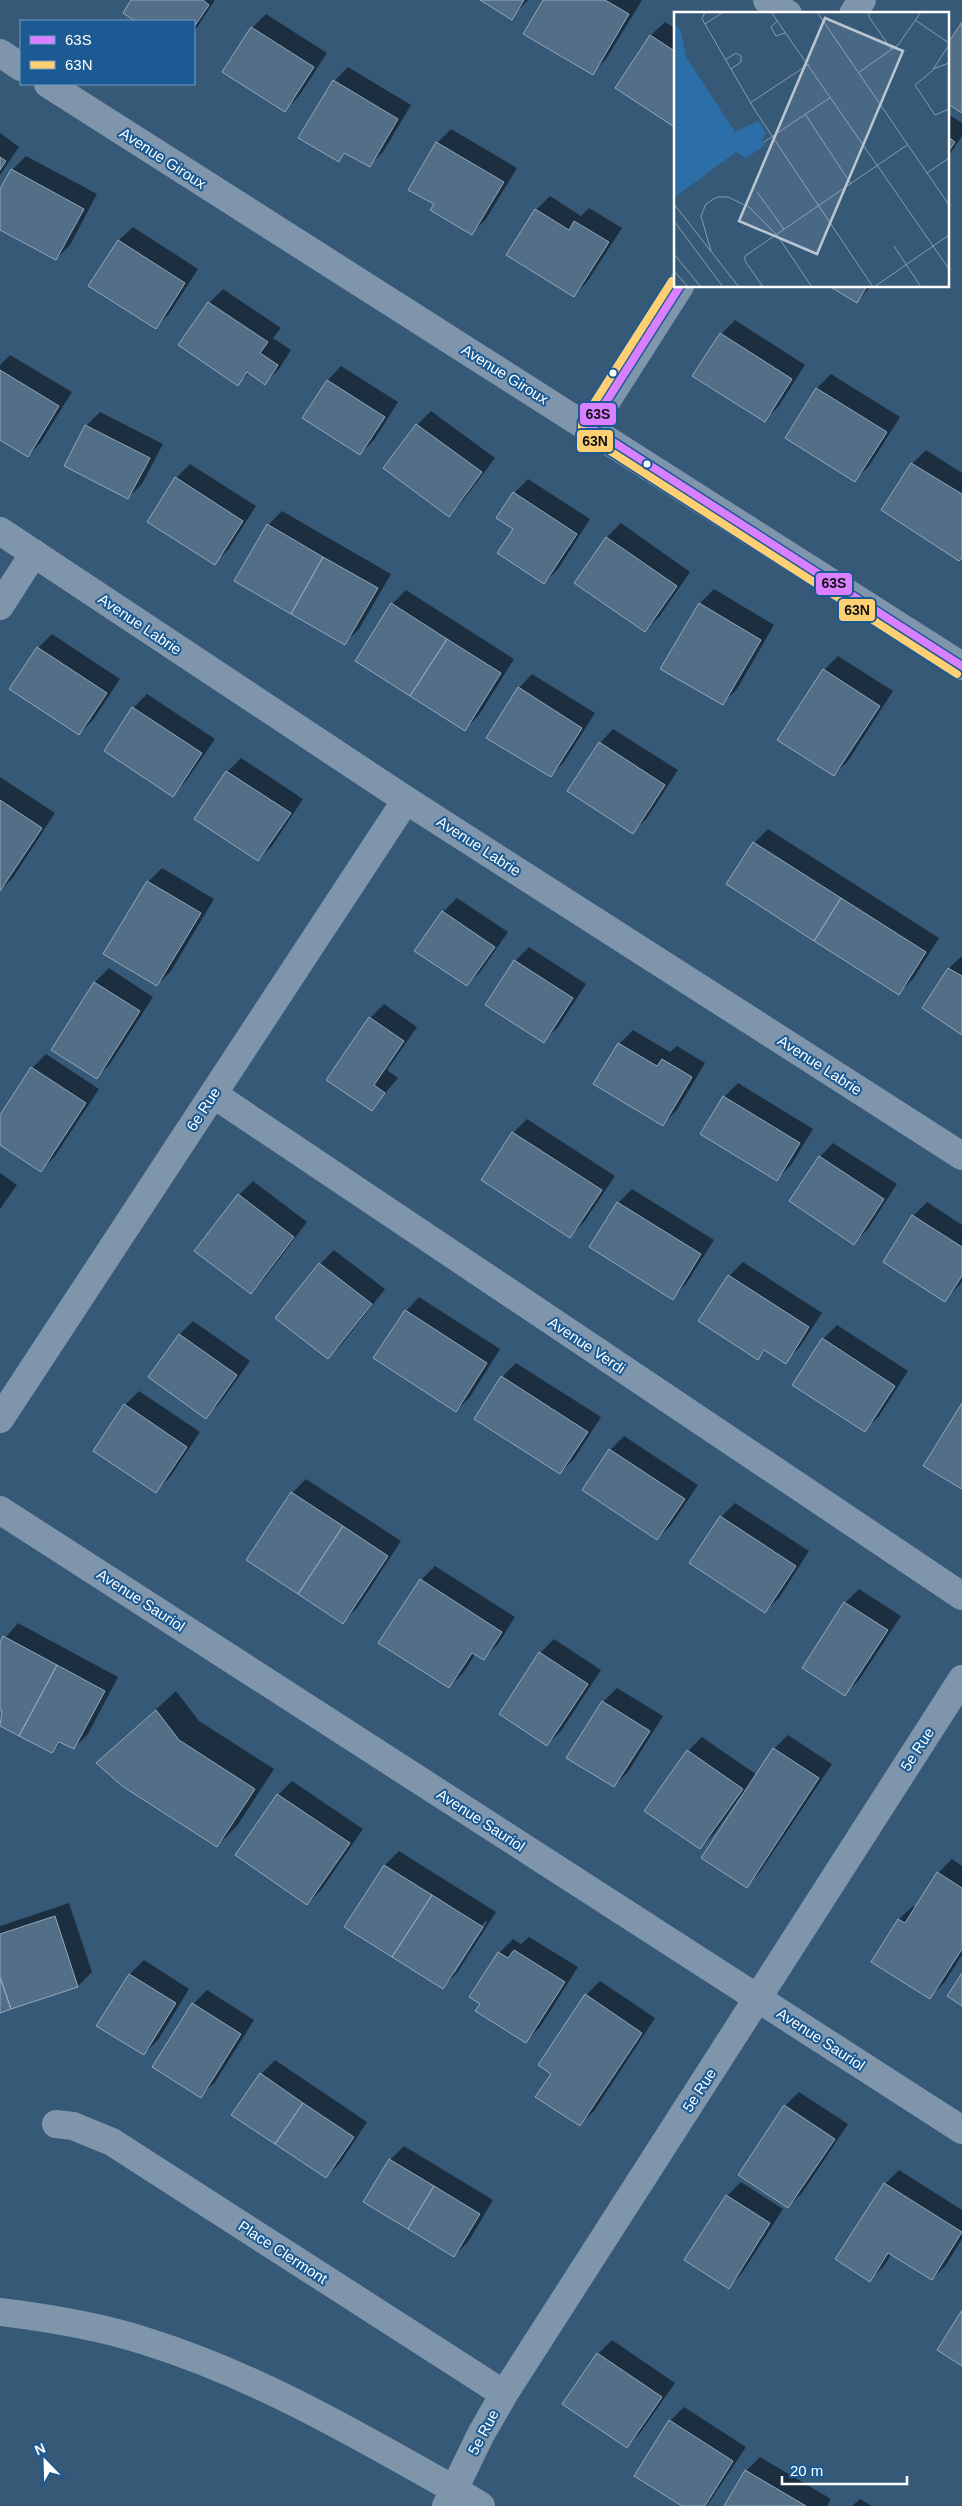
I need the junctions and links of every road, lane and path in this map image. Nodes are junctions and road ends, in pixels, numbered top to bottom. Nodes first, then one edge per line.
1 (767, 0) edge
2 (862, 0) edge
3 (785, 12) edge
4 (854, 12) edge
5 (0, 53) edge
6 (20, 66) edge
7 (50, 85) edge
8 (679, 288) edge
9 (590, 427) junction
10 (0, 531) edge
11 (34, 553) junction
12 (0, 606) edge
13 (962, 666) edge
14 (406, 800) junction
15 (213, 1094) junction
16 (962, 1156) edge
17 (0, 1419) edge
18 (0, 1510) edge
19 (962, 1596) edge
20 (962, 1679) edge
21 (757, 1998) junction
22 (56, 2124) dead end
23 (962, 2130) edge
24 (0, 2312) edge
25 (504, 2394) junction
26 (451, 2498) edge
27 (481, 2506) edge

1 - 3 street
2 - 4 street
5 - 6 street
7 - 9 street, Avenue Giroux
8 - 9 street
9 - 13 street, Avenue Giroux
10 - 11 street, Avenue Labrie
11 - 12 street
11 - 14 street, Avenue Labrie
14 - 15 street, 6e Rue
14 - 16 street, Avenue Labrie
15 - 17 street, 6e Rue
15 - 19 street, Avenue Verdi
18 - 21 street, Avenue Sauriol
20 - 21 street, 5e Rue
21 - 23 street, Avenue Sauriol
21 - 25 street, 5e Rue
22 - 25 street, Place Clermont
24 - 26 highway
25 - 26 street, 5e Rue
26 - 27 street

